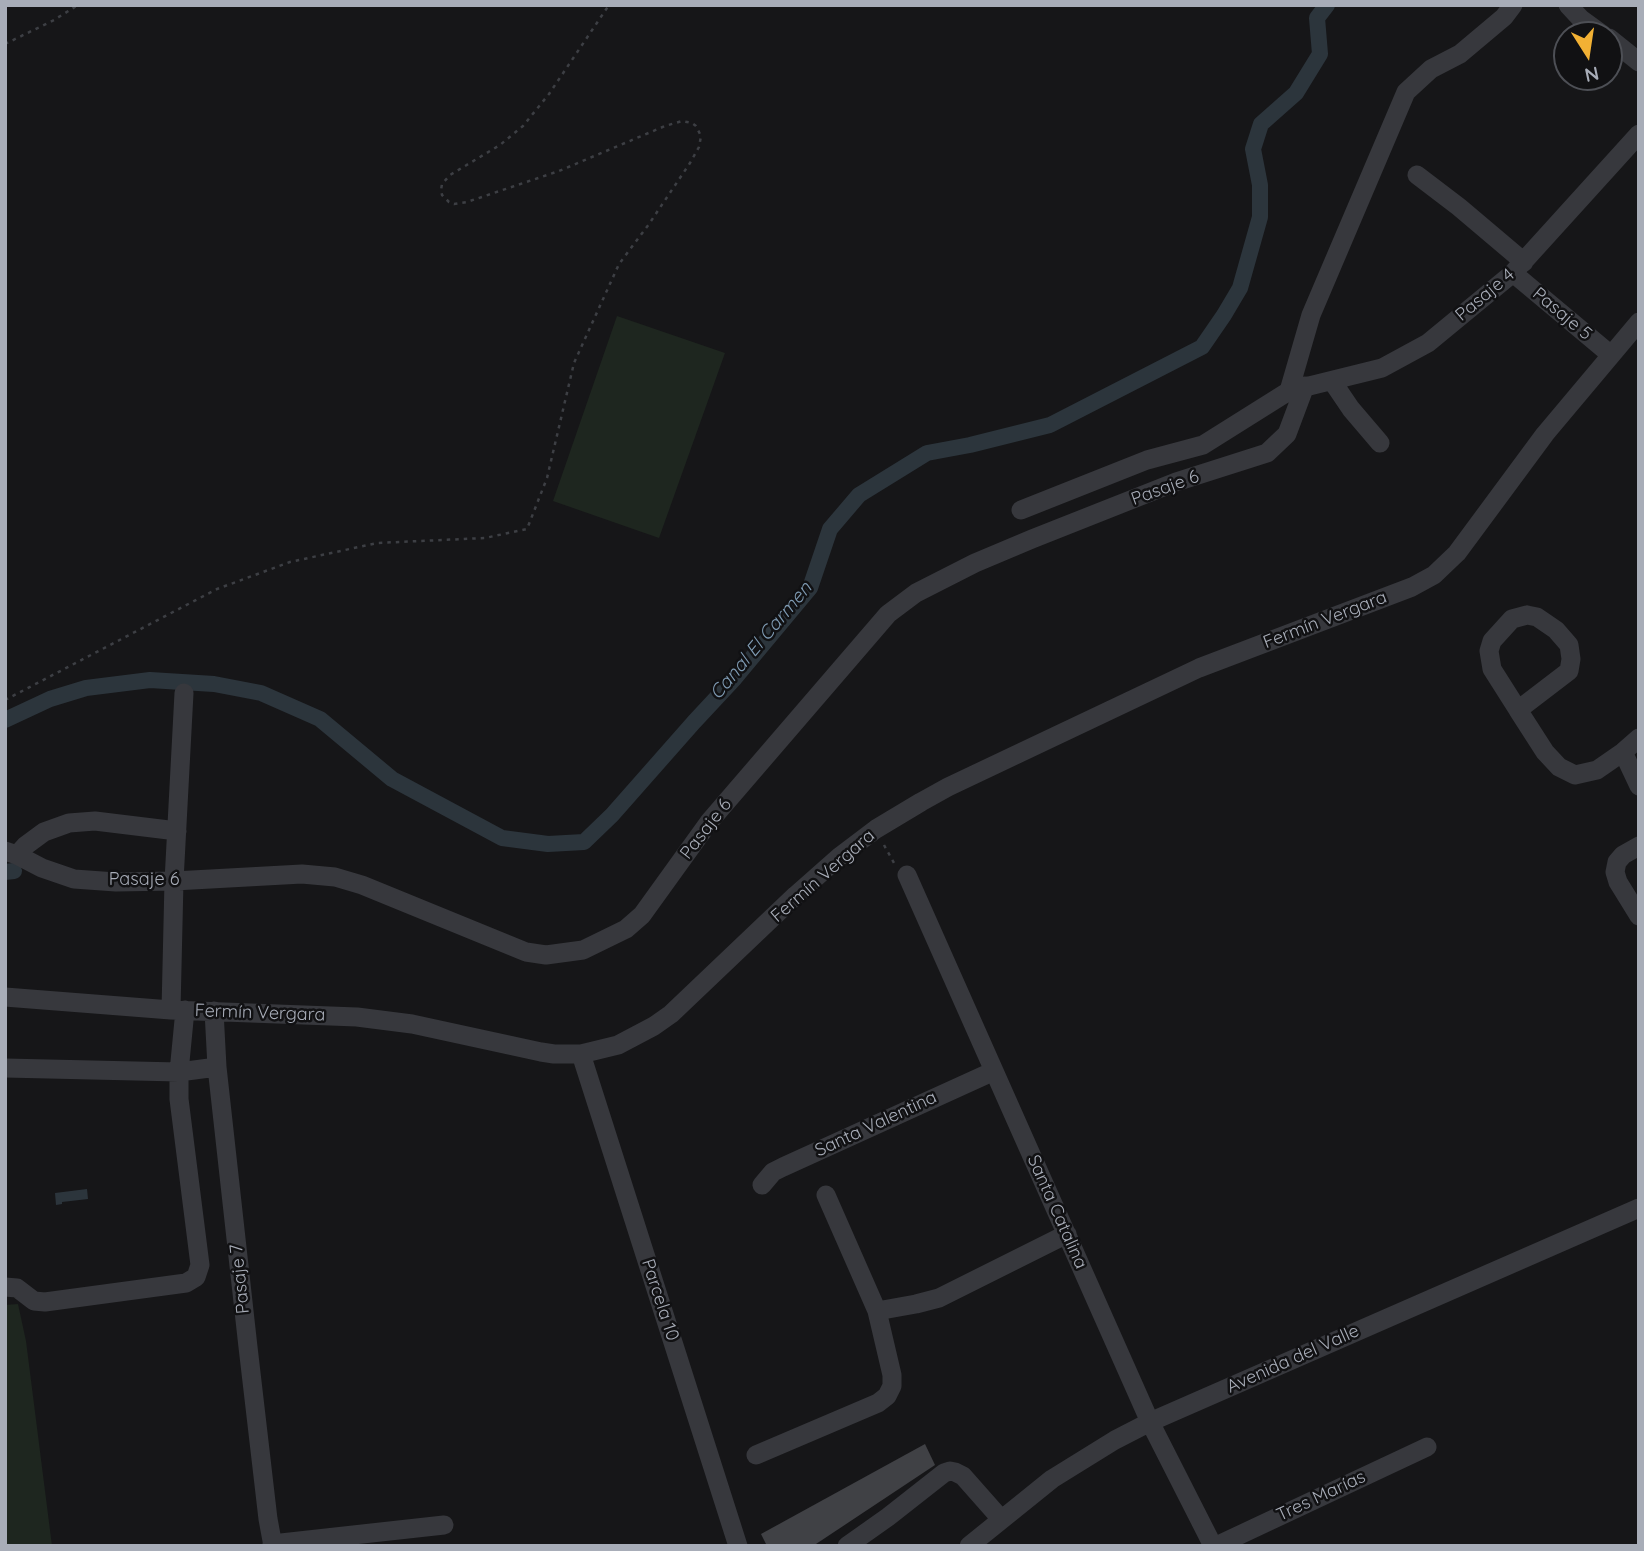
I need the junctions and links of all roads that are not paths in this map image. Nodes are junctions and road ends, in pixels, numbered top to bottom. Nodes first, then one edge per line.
1 (1513, 5) edge
2 (1568, 5) edge
3 (1584, 21) edge
4 (1623, 49) edge
5 (1639, 62) edge
6 (1639, 134) edge
7 (1417, 175) dead end
8 (1518, 267) junction
9 (1639, 322) edge
10 (1611, 355) junction
11 (1332, 381) junction
12 (1297, 388) junction
13 (1380, 443) dead end
14 (1021, 510) dead end
15 (184, 693) dead end
16 (1518, 710) junction
17 (1639, 738) edge
18 (1623, 752) junction
19 (1639, 786) edge
20 (177, 831) junction
21 (1639, 846) edge
22 (11, 853) edge
23 (907, 875) road end
24 (174, 881) junction
25 (1639, 916) edge
26 (5, 997) edge
27 (178, 1010) junction
28 (214, 1011) junction
29 (582, 1054) junction
30 (217, 1066) junction
31 (5, 1068) edge
32 (994, 1071) junction
33 (179, 1072) junction
34 (762, 1185) dead end
35 (826, 1195) dead end
36 (1639, 1208) edge
37 (1067, 1234) junction
38 (5, 1287) edge
39 (877, 1311) junction
40 (1150, 1422) junction
41 (1427, 1447) dead end
42 (756, 1455) dead end
43 (1001, 1519) junction
44 (444, 1525) dead end
45 (272, 1545) edge
46 (738, 1546) edge
47 (847, 1546) edge
48 (969, 1546) edge
49 (1214, 1546) edge

1 - 12 street, Pasaje 6
2 - 3 street
4 - 5 street
6 - 8 street, Pasaje 4
7 - 8 street, Pasaje 5
8 - 10 street, Pasaje 5
8 - 11 street, Pasaje 4
9 - 10 street, Fermín Vergara
10 - 29 street, Fermín Vergara
11 - 12 street, Pasaje 4
11 - 13 street
12 - 14 street, Pasaje 6
12 - 24 street, Pasaje 6
15 - 20 street
16 - 16 street
16 - 18 street
17 - 18 street
18 - 19 street
20 - 22 street
20 - 24 street
21 - 25 street
22 - 24 street, Pasaje 6
23 - 32 street, Santa Catalina
24 - 27 street
26 - 27 street, Fermín Vergara
27 - 28 street, Fermín Vergara
27 - 33 street
28 - 29 street, Fermín Vergara
28 - 30 street, Pasaje 7
29 - 46 street, Parcela 10
30 - 33 street
30 - 45 street, Pasaje 7
31 - 33 street
32 - 34 street, Santa Valentina
32 - 37 street, Santa Catalina
33 - 38 street
35 - 39 street
36 - 40 street, Avenida del Valle
37 - 39 street
37 - 40 street, Santa Catalina
39 - 42 street
40 - 43 street, Avenida del Valle
40 - 49 street, Santa Catalina
41 - 49 street, Tres Marías
43 - 47 street
43 - 48 street, Avenida del Valle
44 - 45 street

